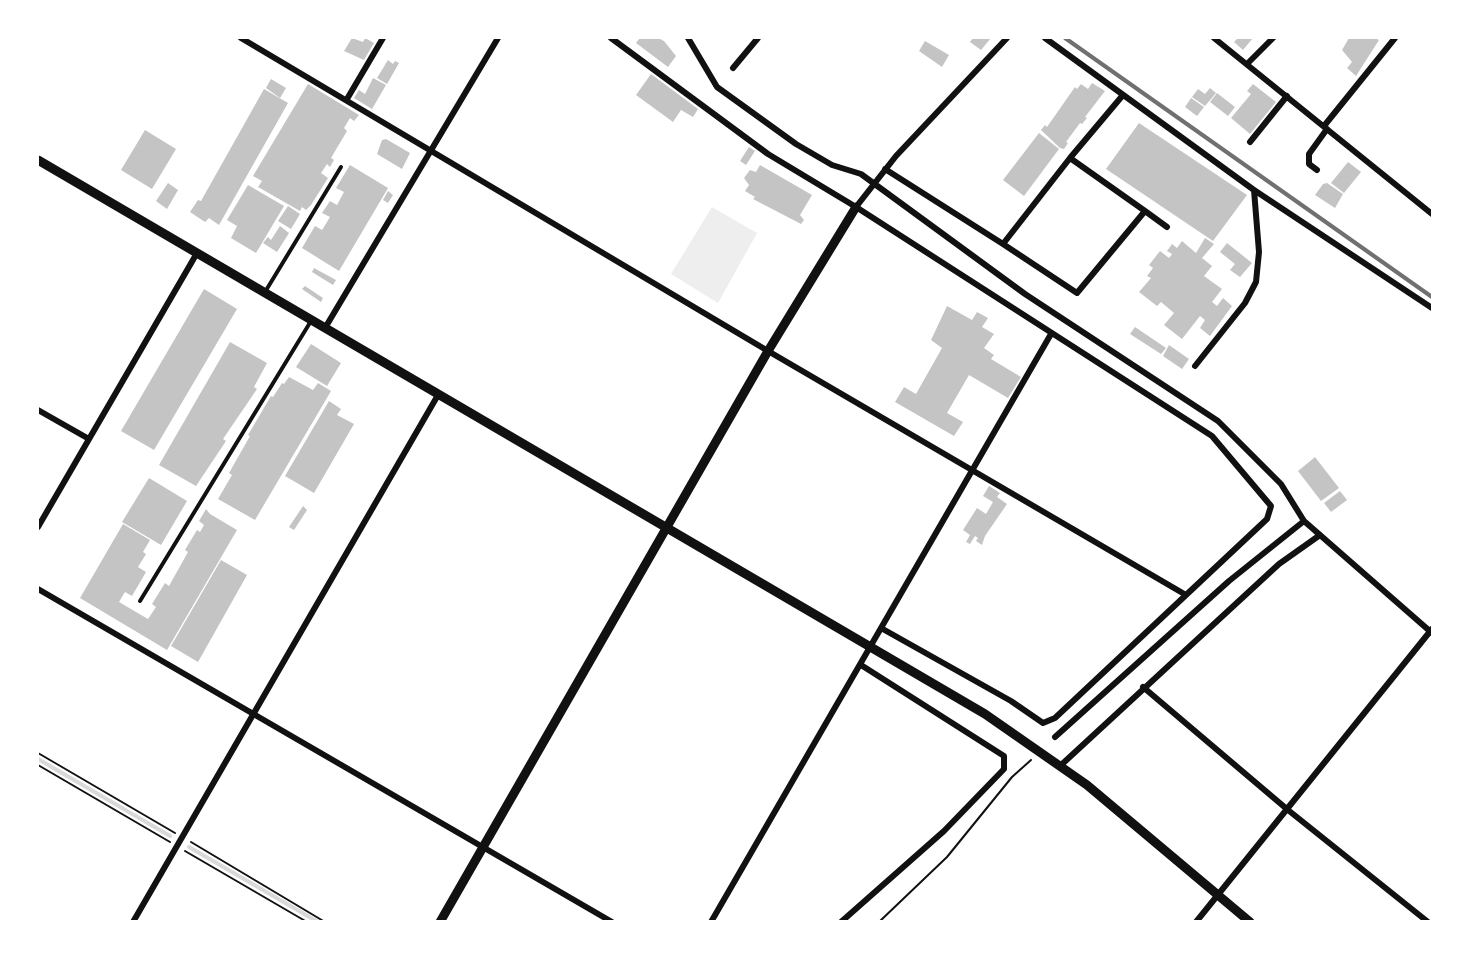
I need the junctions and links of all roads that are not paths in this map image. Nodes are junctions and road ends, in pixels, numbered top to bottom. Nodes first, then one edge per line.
1 (241, 38) edge
2 (383, 38) edge
3 (498, 38) edge
4 (611, 38) edge
5 (688, 38) edge
6 (758, 38) edge
7 (1007, 38) edge
8 (1045, 38) edge
9 (1214, 38) edge
10 (1273, 38) edge
11 (1395, 38) edge
12 (1247, 64) junction
13 (733, 68) dead end
14 (1123, 95) junction
15 (1287, 96) junction
16 (347, 99) junction
17 (1326, 128) junction
18 (1250, 142) dead end
19 (431, 150) junction
20 (1071, 158) junction
21 (38, 160) edge
22 (342, 167) dead end
23 (885, 169) junction
24 (1317, 170) dead end
25 (873, 183) junction
26 (1254, 190) junction
27 (856, 207) junction
28 (1145, 211) junction
29 (1432, 214) edge
30 (1167, 227) dead end
31 (1003, 244) junction
32 (197, 253) junction
33 (265, 293) junction
34 (1432, 308) edge
35 (311, 320) junction
36 (325, 328) junction
37 (1051, 334) junction
38 (768, 351) junction
39 (1195, 366) dead end
40 (438, 395) junction
41 (38, 410) edge
42 (89, 439) junction
43 (973, 471) junction
44 (1304, 521) junction
45 (38, 527) edge
46 (666, 527) junction
47 (1320, 535) junction
48 (38, 589) edge
49 (1186, 595) junction
50 (140, 600) dead end
51 (881, 628) junction
52 (1432, 631) edge
53 (872, 646) junction
54 (861, 665) junction
55 (1143, 687) junction
56 (255, 714) junction
57 (1055, 737) dead end
58 (1060, 766) junction
59 (1288, 810) junction
60 (484, 846) junction
61 (1218, 894) junction
62 (133, 921) edge
63 (440, 921) edge
64 (612, 921) edge
65 (711, 921) edge
66 (841, 921) edge
67 (1196, 921) edge
68 (1250, 921) edge
69 (1428, 921) edge

1 - 16 street
2 - 16 street
3 - 19 street
4 - 27 street
5 - 25 street
6 - 13 street
7 - 23 street
8 - 14 street
9 - 12 street
10 - 12 street
11 - 17 street
12 - 15 street
14 - 20 street
14 - 26 street
15 - 17 street
15 - 18 street
16 - 19 street
17 - 24 street
17 - 29 street
19 - 36 street
19 - 38 street
20 - 28 street
20 - 31 street
21 - 32 street
22 - 33 lane
23 - 25 street
23 - 31 street
25 - 27 street
25 - 44 street
26 - 34 street
26 - 39 street
27 - 37 street
27 - 38 street
28 - 30 street
28 - 31 street
32 - 33 street
32 - 42 street
33 - 35 street
35 - 36 street
35 - 50 lane
36 - 40 street
37 - 43 street
37 - 49 street
38 - 43 street
38 - 46 street
40 - 46 street
40 - 56 street
41 - 42 street
42 - 45 street
43 - 49 street
43 - 51 street
44 - 47 street
44 - 57 street
46 - 53 street
46 - 60 street
47 - 52 street
47 - 55 street
48 - 56 street
49 - 51 street
51 - 53 street
52 - 59 street
53 - 54 street
53 - 58 street
54 - 65 street
54 - 66 street
55 - 58 street
55 - 59 street
56 - 60 street
56 - 62 street
58 - 61 street
59 - 61 street
59 - 69 street
60 - 63 street
60 - 64 street
61 - 67 street
61 - 68 street

